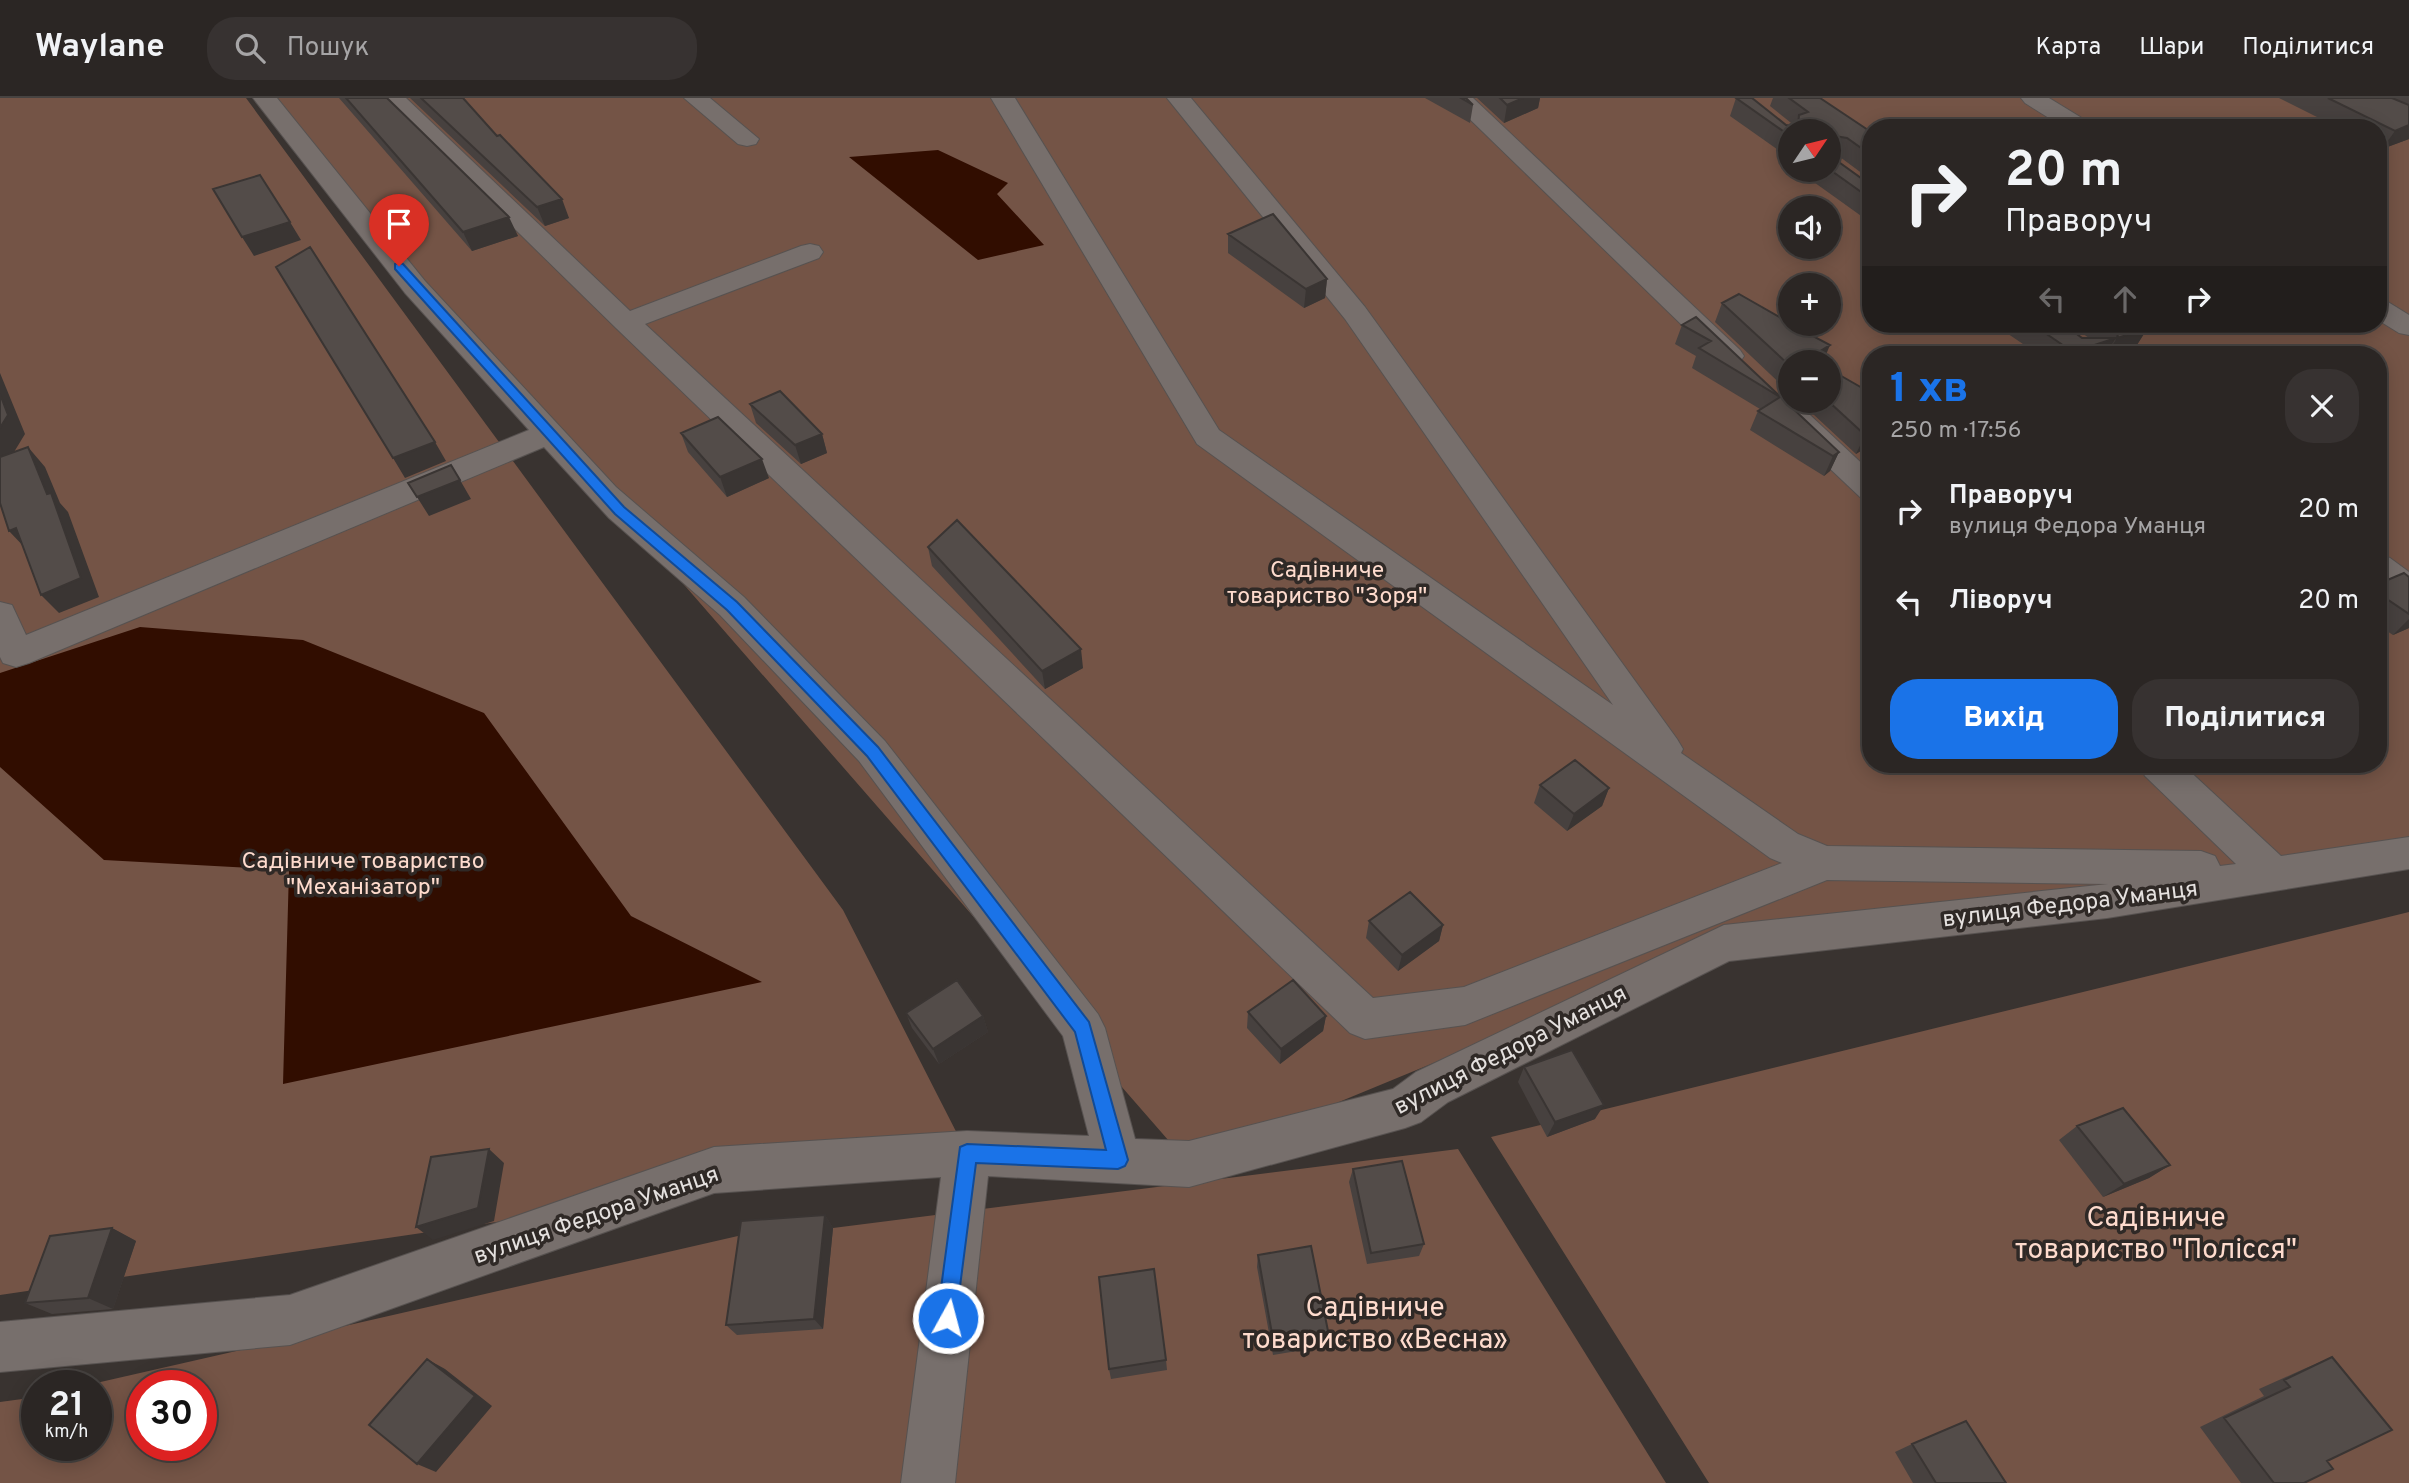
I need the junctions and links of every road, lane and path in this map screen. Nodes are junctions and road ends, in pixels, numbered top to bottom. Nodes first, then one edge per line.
1 (265, 98) edge
2 (393, 98) edge
3 (696, 98) edge
4 (1003, 98) edge
5 (1179, 98) edge
6 (1460, 98) edge
7 (2033, 98) edge
8 (2067, 119) edge
9 (747, 139) dead end
10 (810, 252) dead end
11 (2387, 314) edge
12 (626, 322) junction
13 (2409, 327) edge
14 (1751, 376) edge
15 (1790, 413) edge
16 (549, 433) junction
17 (1862, 481) edge
18 (2387, 573) edge
19 (2409, 589) edge
20 (0, 614) edge
21 (2166, 773) edge
22 (1682, 774) junction
23 (2409, 834) edge
24 (2409, 853) edge
25 (1825, 863) junction
26 (2268, 869) junction
27 (967, 1153) junction
28 (1118, 1160) junction
29 (0, 1347) edge
30 (929, 1483) edge

1 - 16 street
2 - 12 street
3 - 9 street
4 - 22 street
5 - 22 street
6 - 14 street
7 - 8 street
10 - 12 street
11 - 13 street
12 - 25 street
15 - 17 street
16 - 20 street
16 - 28 street
18 - 19 street
21 - 26 street
22 - 25 street
23 - 26 street
24 - 28 street, вулиця Федора Уманця
25 - 26 street
27 - 28 street, вулиця Федора Уманця
27 - 29 street, вулиця Федора Уманця
27 - 30 street

